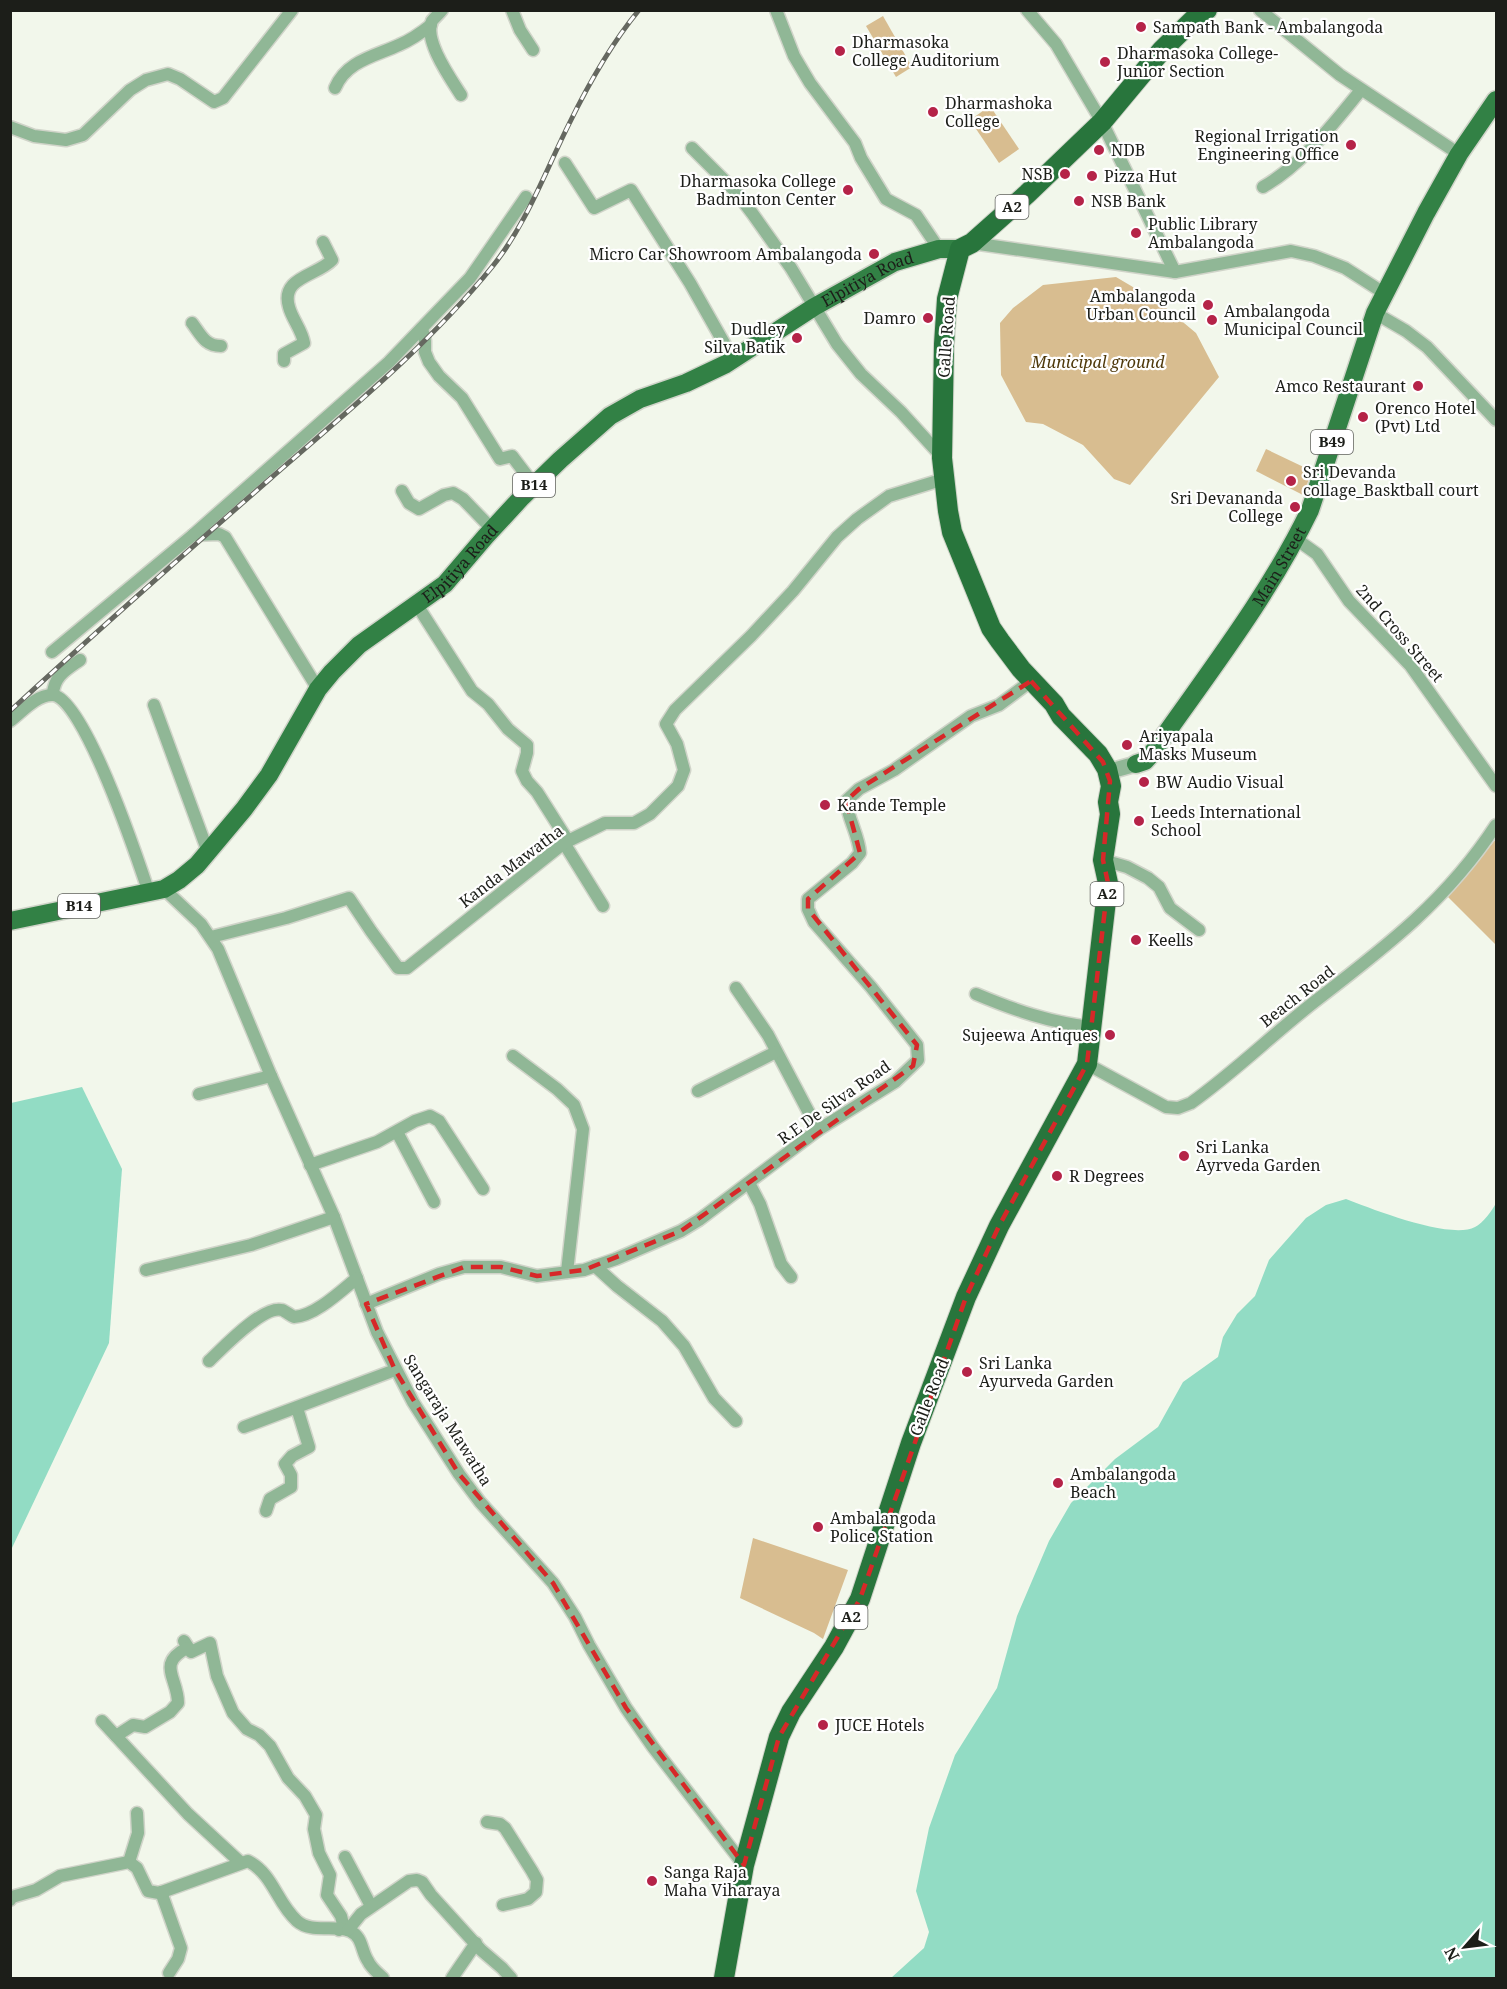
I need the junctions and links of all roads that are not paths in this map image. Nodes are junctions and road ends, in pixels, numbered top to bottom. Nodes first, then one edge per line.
1 (292, 10) edge
2 (442, 10) edge
3 (512, 10) edge
4 (776, 10) edge
5 (1027, 10) edge
6 (1207, 10) edge
7 (1260, 10) edge
8 (431, 25) junction
9 (533, 50) dead end
10 (335, 88) dead end
11 (1361, 90) junction
12 (462, 95) dead end
13 (1497, 100) edge
14 (1102, 122) junction
15 (10, 128) edge
16 (692, 148) dead end
17 (1459, 154) junction
18 (565, 163) dead end
19 (1263, 187) dead end
20 (526, 197) dead end
21 (323, 243) dead end
22 (966, 246) junction
23 (939, 249) junction
24 (1175, 272) junction
25 (1384, 293) junction
26 (814, 307) junction
27 (1375, 313) junction
28 (192, 323) dead end
29 (422, 328) junction
30 (221, 346) dead end
31 (733, 359) junction
32 (284, 361) dead end
33 (1497, 420) edge
34 (942, 458) junction
35 (944, 479) junction
36 (534, 485) junction
37 (402, 491) dead end
38 (492, 529) junction
39 (193, 535) junction
40 (1296, 539) junction
41 (417, 604) junction
42 (52, 652) dead end
43 (80, 660) dead end
44 (1031, 681) junction
45 (318, 689) junction
46 (53, 694) junction
47 (1054, 704) junction
48 (154, 705) dead end
49 (10, 721) edge
50 (1127, 766) junction
51 (1496, 785) edge
52 (1110, 814) junction
53 (1497, 825) edge
54 (566, 842) junction
55 (208, 852) junction
56 (1103, 860) junction
57 (156, 891) junction
58 (603, 906) dead end
59 (10, 921) edge
60 (1198, 930) dead end
61 (211, 937) junction
62 (736, 988) dead end
63 (976, 994) dead end
64 (1092, 1027) junction
65 (776, 1052) junction
66 (513, 1056) dead end
67 (1087, 1064) junction
68 (271, 1076) junction
69 (698, 1091) dead end
70 (199, 1094) dead end
71 (818, 1130) junction
72 (397, 1132) junction
73 (310, 1165) junction
74 (749, 1183) junction
75 (483, 1189) dead end
76 (434, 1202) dead end
77 (334, 1217) junction
78 (595, 1266) junction
79 (146, 1270) dead end
80 (567, 1272) junction
81 (792, 1277) dead end
82 (357, 1278) junction
83 (366, 1304) junction
84 (209, 1360) dead end
85 (395, 1370) junction
86 (297, 1408) junction
87 (735, 1420) dead end
88 (244, 1427) dead end
89 (266, 1511) dead end
90 (102, 1721) dead end
91 (116, 1736) junction
92 (137, 1813) dead end
93 (487, 1822) dead end
94 (345, 1857) dead end
95 (129, 1862) junction
96 (241, 1863) junction
97 (744, 1865) junction
98 (161, 1892) junction
99 (10, 1900) edge
100 (503, 1905) dead end
101 (371, 1906) junction
102 (344, 1930) junction
103 (476, 1943) junction
104 (169, 1973) dead end
105 (383, 1978) edge
106 (452, 1978) edge
107 (511, 1978) edge
108 (724, 1978) edge

1 - 15 street
2 - 8 street
3 - 9 street
4 - 23 street
5 - 14 street
6 - 14 highway, A2
7 - 11 street
8 - 10 street
8 - 12 street
11 - 17 street
11 - 19 street
13 - 17 main road, Main Street / B49
14 - 22 highway, A2
14 - 24 street
16 - 26 street
17 - 25 main road, Main Street / B49
18 - 31 street
20 - 29 street
21 - 32 street
22 - 23 main road, Elpitiya Road / B14
22 - 24 street
22 - 34 highway, Galle Road / A2
23 - 26 main road, Elpitiya Road / B14
24 - 25 street
25 - 27 main road, Main Street / B49
26 - 31 main road, Elpitiya Road / B14
26 - 34 street
27 - 33 street
27 - 40 main road, Main Street / B49
28 - 30 street
29 - 36 street
29 - 39 street
31 - 36 main road, Elpitiya Road / B14
34 - 35 highway, Galle Road / A2
35 - 44 highway, Galle Road / A2
35 - 54 street, Kanda Mawatha
36 - 38 main road, Elpitiya Road / B14
37 - 38 street
38 - 41 main road, Elpitiya Road / B14
39 - 42 street
39 - 45 street
40 - 50 main road, Main Street / B49
40 - 51 street, 2nd Cross Street
41 - 45 main road, Elpitiya Road / B14
41 - 54 street
43 - 46 street
44 - 47 highway, Galle Road / A2
44 - 71 street, R.E De Silva Road
45 - 55 main road, Elpitiya Road / B14
46 - 49 street
46 - 57 street
47 - 50 highway, Galle Road / A2
47 - 52 highway, Galle Road / A2
48 - 55 street
50 - 52 highway, Galle Road / A2
52 - 56 highway, Galle Road / A2
53 - 67 street, Beach Road
54 - 58 street
54 - 61 street, Kanda Mawatha
55 - 57 main road, Elpitiya Road / B14
56 - 60 street
56 - 64 highway, Galle Road / A2
57 - 59 main road, Elpitiya Road / B14
57 - 61 street, Sangaraja Mawatha
61 - 68 street, Sangaraja Mawatha
62 - 65 street
63 - 64 street
64 - 67 highway, Galle Road / A2
65 - 69 street
65 - 71 street
66 - 80 street
67 - 97 highway, Galle Road / A2
68 - 70 street
68 - 73 street, Sangaraja Mawatha
71 - 74 street, R.E De Silva Road
72 - 73 street
72 - 75 street
72 - 76 street
73 - 77 street, Sangaraja Mawatha
74 - 78 street, R.E De Silva Road
74 - 81 street
77 - 79 street
77 - 82 street, Sangaraja Mawatha
78 - 80 street, R.E De Silva Road
78 - 87 street
80 - 83 street, R.E De Silva Road
82 - 83 street, Sangaraja Mawatha
82 - 84 street
83 - 85 street, Sangaraja Mawatha
85 - 86 street
85 - 97 street, Sangaraja Mawatha
86 - 88 street
86 - 89 street
90 - 91 street
91 - 96 street
91 - 102 street
92 - 95 street
93 - 100 street
94 - 101 street
95 - 98 street
95 - 99 street
96 - 98 street
96 - 102 street
97 - 108 highway, Galle Road / A2
98 - 104 street
101 - 102 street
101 - 103 street
102 - 105 street
103 - 106 street
103 - 107 street

